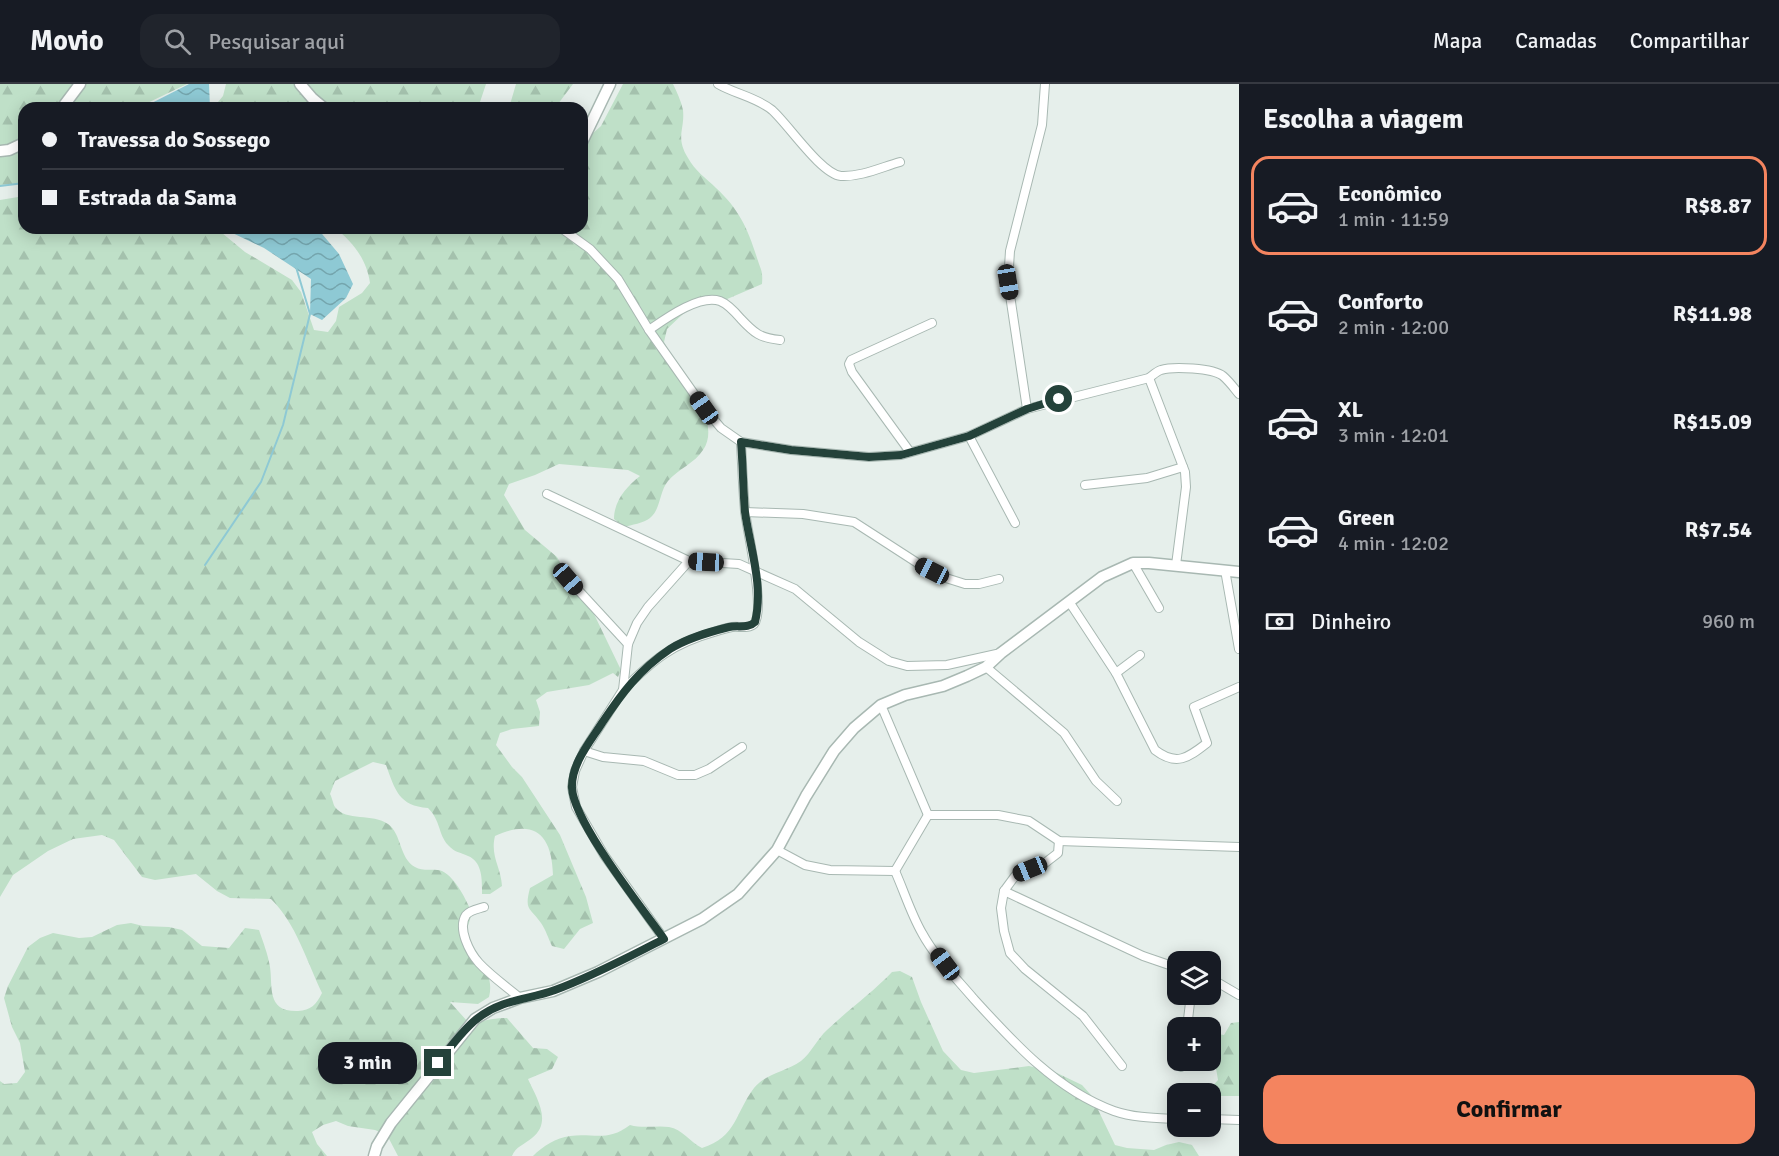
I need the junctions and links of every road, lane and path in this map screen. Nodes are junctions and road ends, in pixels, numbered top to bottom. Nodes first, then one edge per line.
1 (80, 84) edge
2 (300, 84) edge
3 (610, 84) edge
4 (718, 84) edge
5 (1045, 84) edge
6 (66, 102) edge
7 (318, 102) edge
8 (588, 133) edge
9 (18, 146) edge
10 (0, 151) edge
11 (900, 162) dead end
12 (569, 234) edge
13 (932, 323) dead end
14 (649, 330) junction
15 (780, 340) dead end
16 (1149, 378) junction
17 (1239, 394) edge
18 (1027, 409) junction
19 (969, 436) junction
20 (741, 442) junction
21 (910, 452) junction
22 (1183, 467) junction
23 (1085, 485) dead end
24 (547, 494) dead end
25 (745, 512) junction
26 (1015, 523) dead end
27 (689, 561) junction
28 (1133, 563) junction
29 (1176, 565) junction
30 (755, 570) junction
31 (1225, 570) junction
32 (1239, 572) edge
33 (568, 579) dead end
34 (999, 579) dead end
35 (1070, 603) junction
36 (1160, 608) dead end
37 (628, 644) junction
38 (1239, 649) edge
39 (1001, 653) junction
40 (1140, 655) dead end
41 (986, 667) junction
42 (1116, 673) junction
43 (1239, 687) edge
44 (623, 690) junction
45 (881, 705) junction
46 (742, 747) dead end
47 (584, 751) junction
48 (1117, 801) dead end
49 (928, 815) junction
50 (1059, 841) junction
51 (1237, 848) edge
52 (777, 850) junction
53 (895, 871) junction
54 (1004, 891) junction
55 (484, 907) dead end
56 (664, 939) junction
57 (1167, 964) edge
58 (1221, 984) edge
59 (1239, 995) edge
60 (520, 998) junction
61 (1122, 1066) dead end
62 (1167, 1119) edge
63 (1221, 1119) edge
64 (1239, 1120) edge
65 (374, 1156) edge

1 - 6 street
2 - 7 street
3 - 8 street
4 - 11 street
5 - 18 street
9 - 10 street
12 - 14 street
13 - 21 street
14 - 15 street
14 - 20 street
16 - 17 street
16 - 18 street
16 - 22 street
18 - 19 street
19 - 21 street
19 - 26 street
20 - 21 street
20 - 25 street
22 - 23 street
22 - 29 street
24 - 27 street
25 - 30 street
25 - 34 street
27 - 30 street
27 - 37 street
28 - 29 street
28 - 35 street
28 - 36 street
29 - 31 street
30 - 39 street
30 - 44 street
31 - 32 street
31 - 38 street
33 - 37 street
35 - 39 street
35 - 42 street
37 - 44 street
39 - 41 street
40 - 42 street
41 - 45 street
41 - 48 street
42 - 43 street
44 - 47 street
45 - 49 street
45 - 52 street
46 - 47 street
47 - 56 street
49 - 50 street
49 - 53 street
50 - 51 street
50 - 54 street
52 - 53 street
52 - 56 street
53 - 62 street
54 - 57 street
54 - 61 street
55 - 60 street
56 - 60 street
58 - 59 street
60 - 65 street
63 - 64 street

